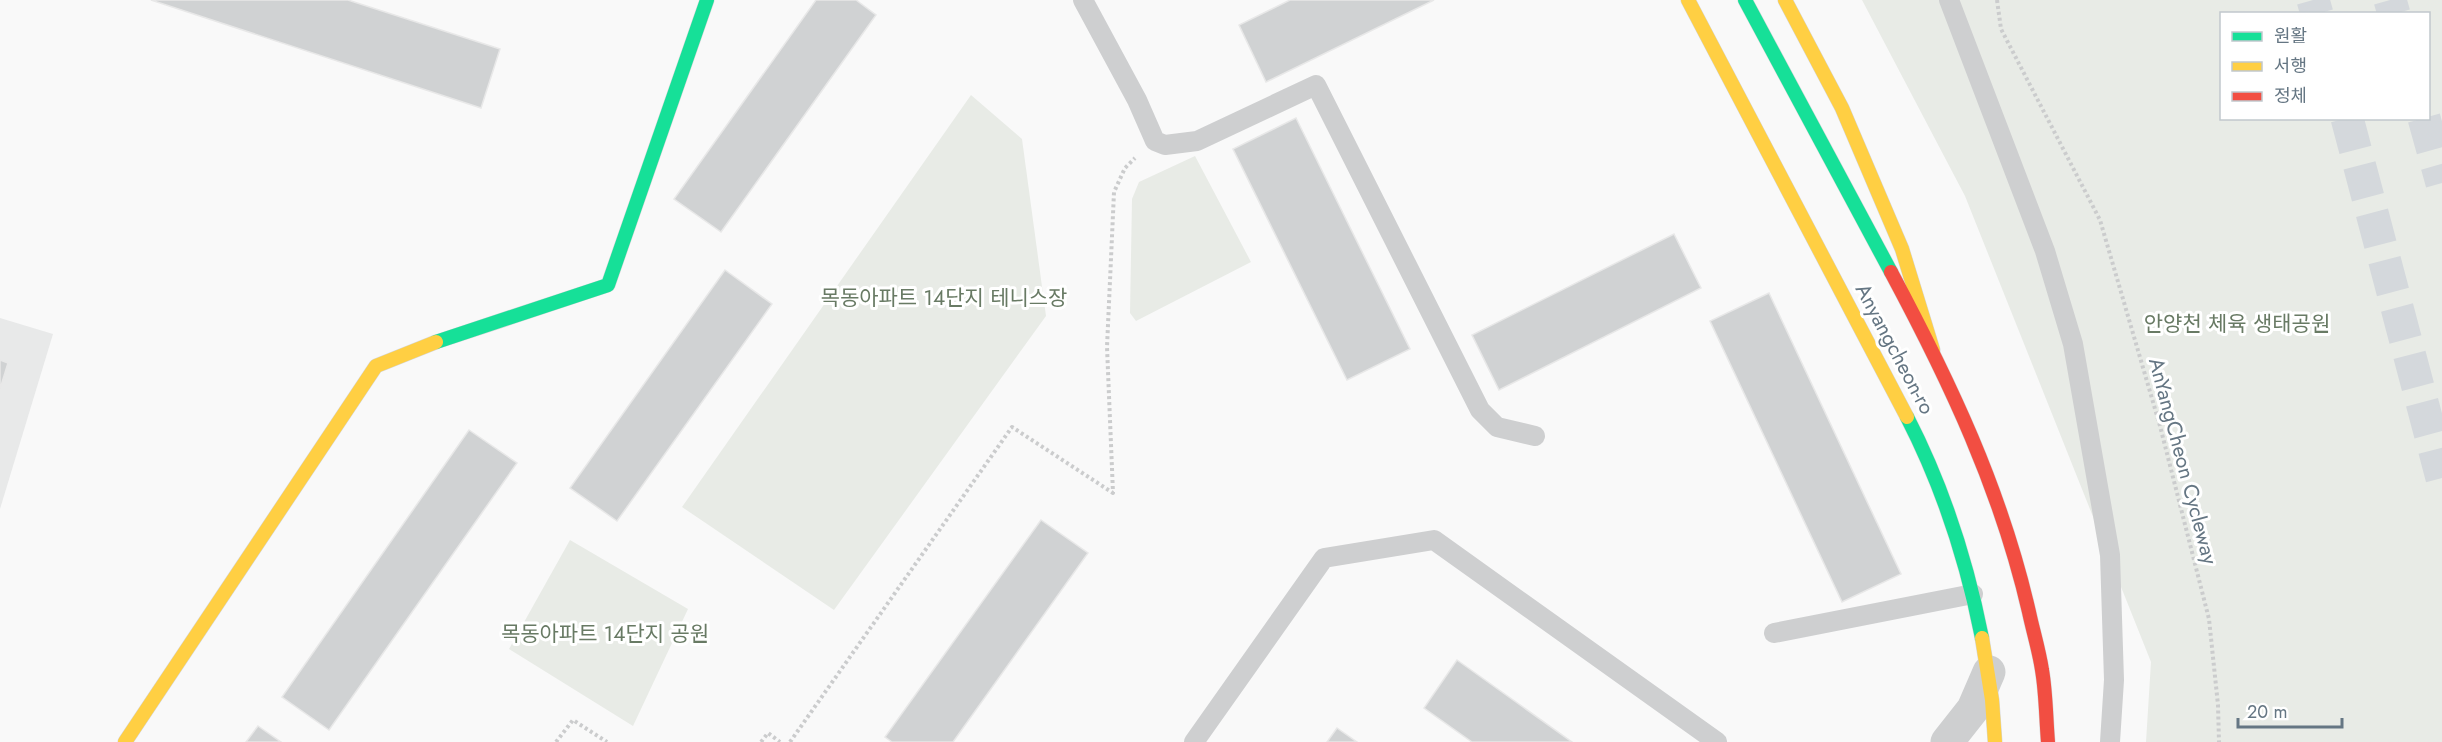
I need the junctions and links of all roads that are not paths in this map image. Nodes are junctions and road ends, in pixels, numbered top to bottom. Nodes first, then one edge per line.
1 (707, 0) edge
2 (1083, 0) edge
3 (1688, 0) edge
4 (1745, 0) edge
5 (1785, 0) edge
6 (1948, 0) edge
7 (1933, 350) junction
8 (1535, 436) dead end
9 (1973, 594) junction
10 (1774, 633) dead end
11 (1989, 672) junction
12 (125, 742) edge
13 (1194, 742) edge
14 (1717, 742) edge
15 (1947, 742) edge
16 (1995, 742) edge
17 (2048, 742) edge
18 (2110, 742) edge

1 - 12 main road
2 - 8 lane
3 - 9 main road, Anyangcheon-ro
4 - 7 main road, Anyangcheon-ro
5 - 7 main road
6 - 18 lane
7 - 17 main road, Anyangcheon-ro
9 - 10 lane
9 - 11 main road, Anyangcheon-ro
11 - 15 street
11 - 16 main road, Anyangcheon-ro
13 - 14 lane

